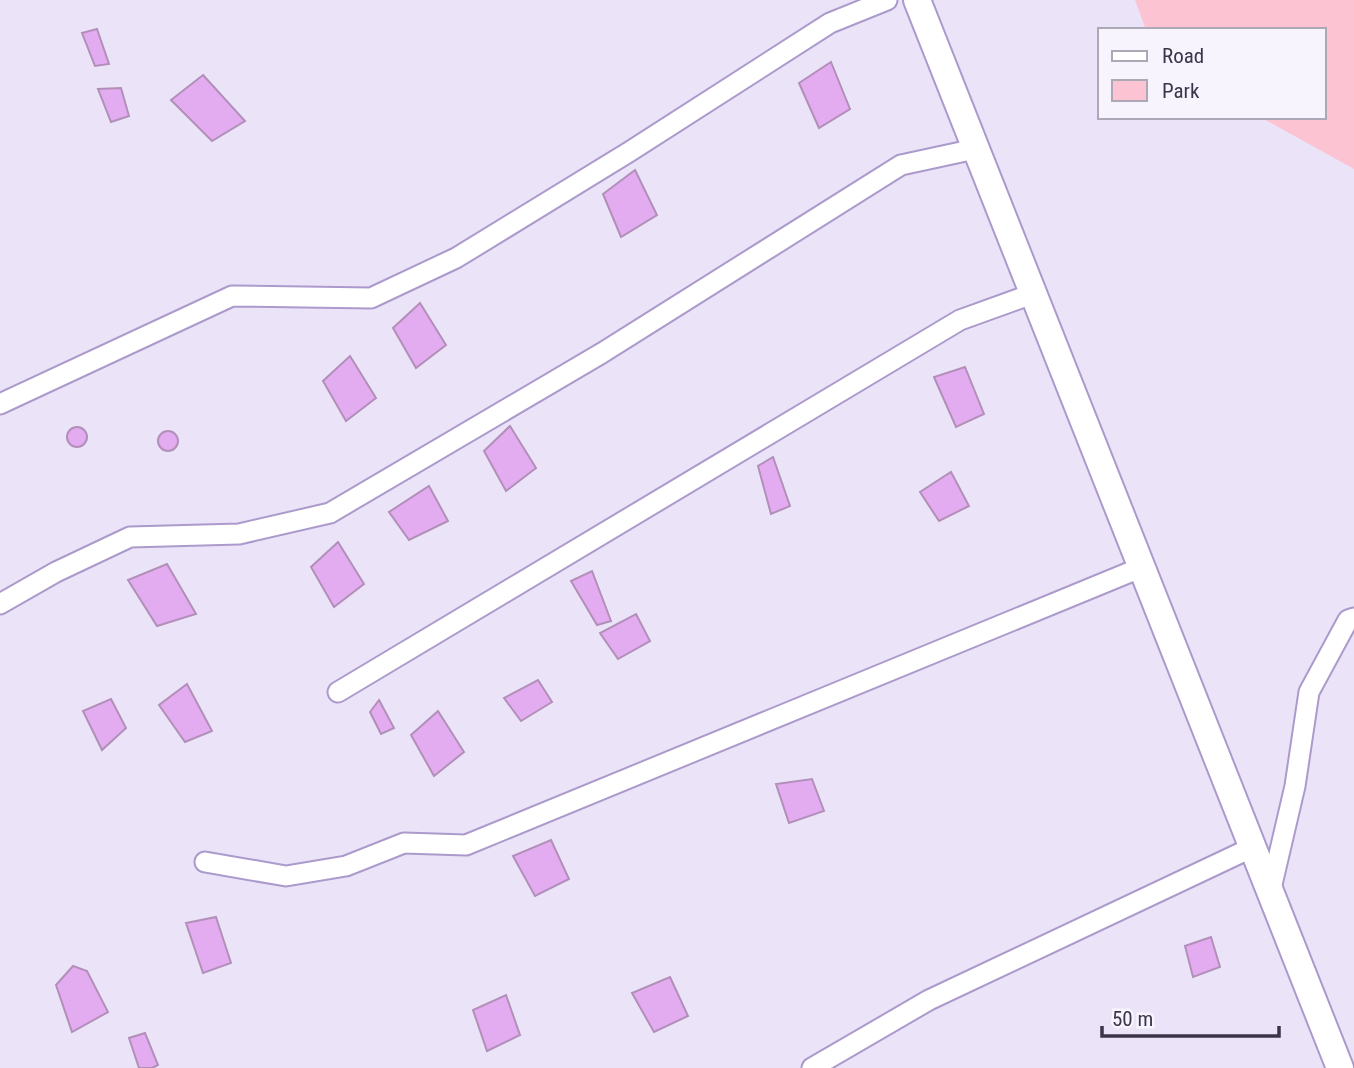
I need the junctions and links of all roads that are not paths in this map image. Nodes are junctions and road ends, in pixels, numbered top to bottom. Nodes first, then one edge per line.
1 (887, 0) edge
2 (917, 0) edge
3 (975, 149) junction
4 (1032, 294) junction
5 (2, 397) edge
6 (1140, 568) junction
7 (0, 604) edge
8 (1354, 618) edge
9 (338, 692) dead end
10 (1251, 848) junction
11 (205, 862) dead end
12 (1270, 892) junction
13 (812, 1068) edge
14 (1340, 1068) edge

1 - 5 street
2 - 3 street
3 - 4 street
3 - 7 street
4 - 6 street
4 - 9 street
6 - 10 street
6 - 11 street
8 - 12 street
10 - 12 street
10 - 13 street
12 - 14 street

